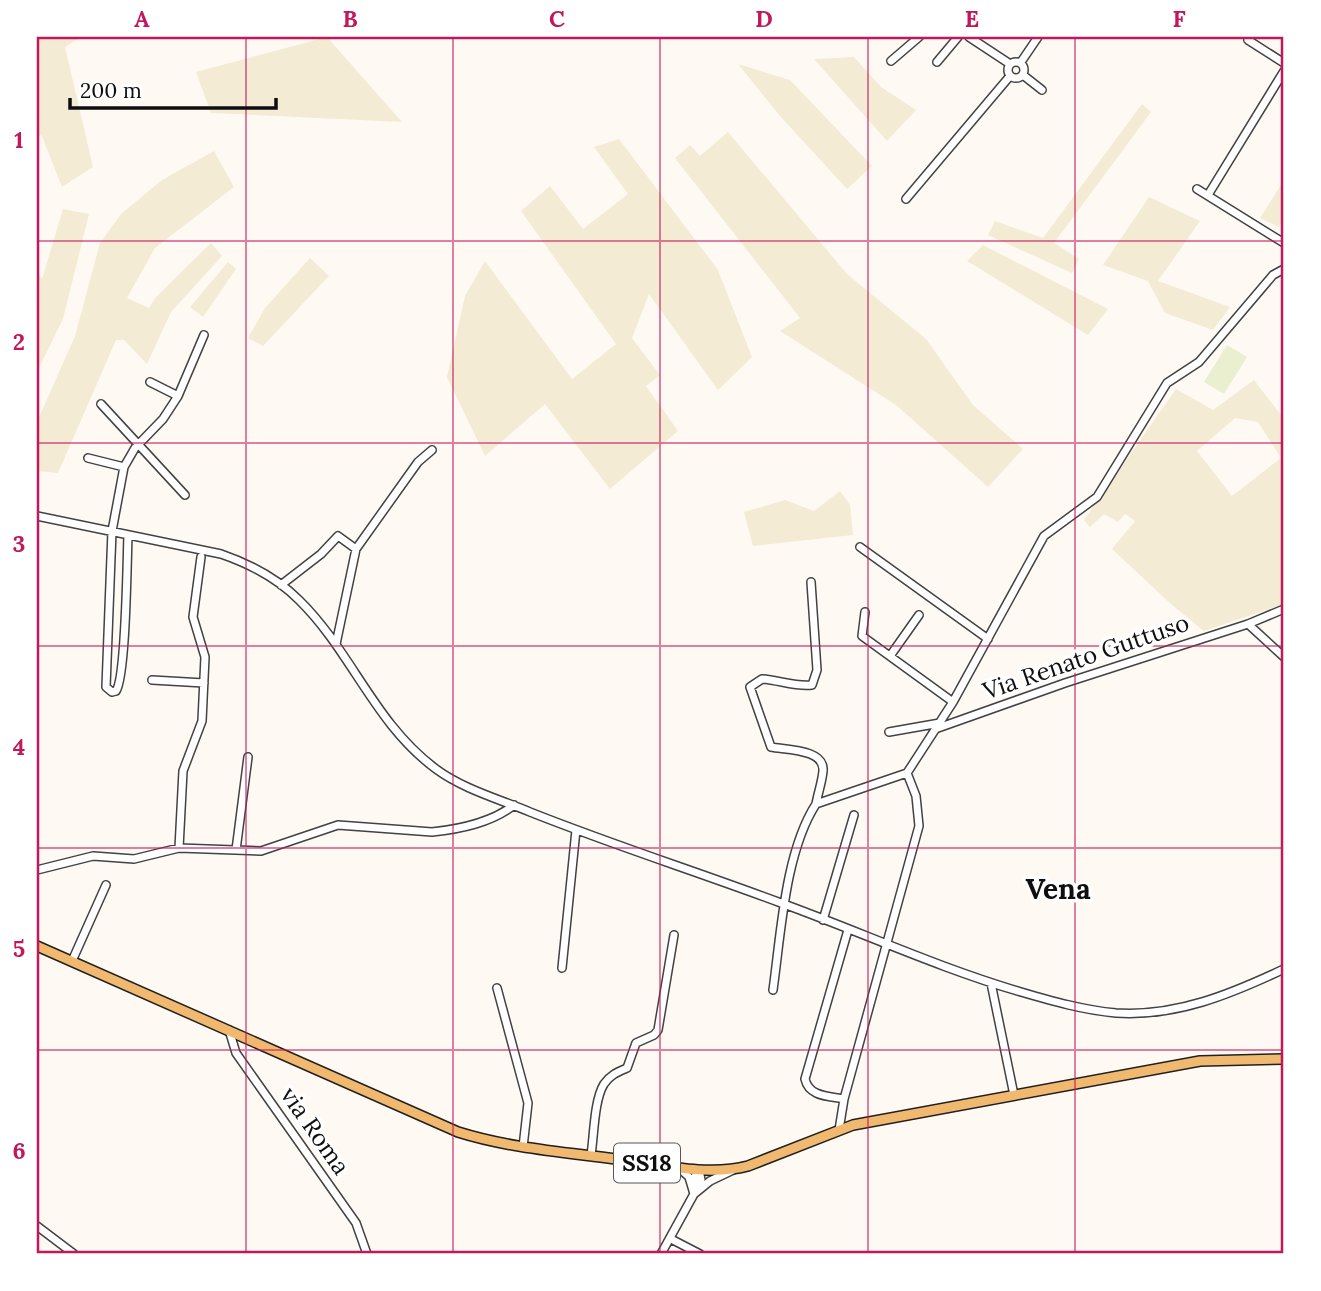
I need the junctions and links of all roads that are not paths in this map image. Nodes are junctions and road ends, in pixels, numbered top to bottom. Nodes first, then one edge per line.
1 (919, 37) edge
2 (958, 37) edge
3 (1038, 37) edge
4 (972, 38) edge
5 (1248, 40) dead end
6 (891, 61) dead end
7 (937, 62) dead end
8 (1021, 62) junction
9 (1284, 63) edge
10 (1010, 64) junction
11 (1284, 71) edge
12 (1023, 75) junction
13 (1010, 76) junction
14 (1042, 90) dead end
15 (1197, 190) dead end
16 (1208, 195) junction
17 (906, 200) dead end
18 (1284, 243) edge
19 (1284, 269) edge
20 (204, 335) dead end
21 (150, 382) dead end
22 (178, 396) junction
23 (101, 404) dead end
24 (139, 443) junction
25 (432, 450) dead end
26 (88, 458) dead end
27 (124, 467) junction
28 (185, 495) dead end
29 (37, 516) edge
30 (113, 531) junction
31 (128, 535) junction
32 (860, 547) dead end
33 (356, 549) junction
34 (201, 557) dead end
35 (811, 582) dead end
36 (281, 585) junction
37 (1284, 609) edge
38 (865, 612) dead end
39 (919, 615) dead end
40 (1248, 624) junction
41 (988, 639) junction
42 (335, 645) junction
43 (890, 656) junction
44 (1284, 657) edge
45 (152, 680) dead end
46 (204, 683) junction
47 (953, 702) junction
48 (939, 726) junction
49 (889, 732) dead end
50 (248, 757) dead end
51 (907, 773) junction
52 (817, 804) junction
53 (514, 805) junction
54 (854, 815) dead end
55 (576, 830) junction
56 (179, 848) junction
57 (236, 850) junction
58 (37, 870) edge
59 (106, 885) dead end
60 (785, 904) junction
61 (823, 920) junction
62 (848, 930) junction
63 (674, 935) dead end
64 (885, 945) junction
65 (37, 946) edge
66 (72, 961) junction
67 (562, 968) dead end
68 (1284, 969) edge
69 (991, 983) junction
70 (497, 988) dead end
71 (773, 989) dead end
72 (229, 1030) junction
73 (1284, 1059) edge
74 (1014, 1095) junction
75 (844, 1099) junction
76 (839, 1130) junction
77 (523, 1147) junction
78 (591, 1155) junction
79 (678, 1167) junction
80 (699, 1170) junction
81 (735, 1170) junction
82 (696, 1191) junction
83 (37, 1226) edge
84 (671, 1239) junction
85 (74, 1254) edge
86 (367, 1254) edge
87 (661, 1254) edge
88 (700, 1254) edge

1 - 6 street
2 - 7 street
3 - 8 street
4 - 10 street
5 - 9 street
8 - 10 street
8 - 12 street
10 - 13 street
11 - 16 street
12 - 13 street
12 - 14 street
13 - 17 street
15 - 16 street
16 - 18 street
19 - 41 street
20 - 22 street
21 - 22 street
22 - 24 street
23 - 24 street
24 - 27 street
24 - 28 street
25 - 33 street
26 - 27 street
27 - 30 street
29 - 30 street
30 - 31 street
30 - 31 street
31 - 36 street
32 - 41 street
33 - 36 street
33 - 42 street
34 - 46 street
35 - 52 street
36 - 42 street
37 - 40 street, Via Renato Guttuso
38 - 43 street
39 - 43 street
40 - 44 street
40 - 48 street, Via Renato Guttuso
41 - 47 street
42 - 53 street
43 - 47 street
45 - 46 street
46 - 56 street
47 - 48 street
48 - 49 street, Via Renato Guttuso
48 - 51 street
50 - 57 street
51 - 52 street
51 - 64 street
52 - 60 street
53 - 55 street
53 - 57 street
54 - 61 street
55 - 60 street
55 - 67 street
56 - 57 street
56 - 58 street
59 - 66 street
60 - 61 street
60 - 71 street
61 - 62 street
62 - 64 street
62 - 75 street
63 - 78 street
64 - 69 street
64 - 75 street
65 - 66 main road, SS18
66 - 72 main road, SS18
68 - 69 street
69 - 74 street
70 - 77 street
72 - 77 main road, SS18
72 - 86 street, via Roma
73 - 74 main road, SS18
74 - 76 main road, SS18
75 - 76 street
76 - 81 main road, SS18
77 - 78 main road, SS18
78 - 79 main road, SS18
79 - 80 main road, SS18
79 - 82 street
80 - 81 main road, SS18
80 - 82 street
81 - 82 street
82 - 84 street
83 - 85 street
84 - 87 street
84 - 88 street

